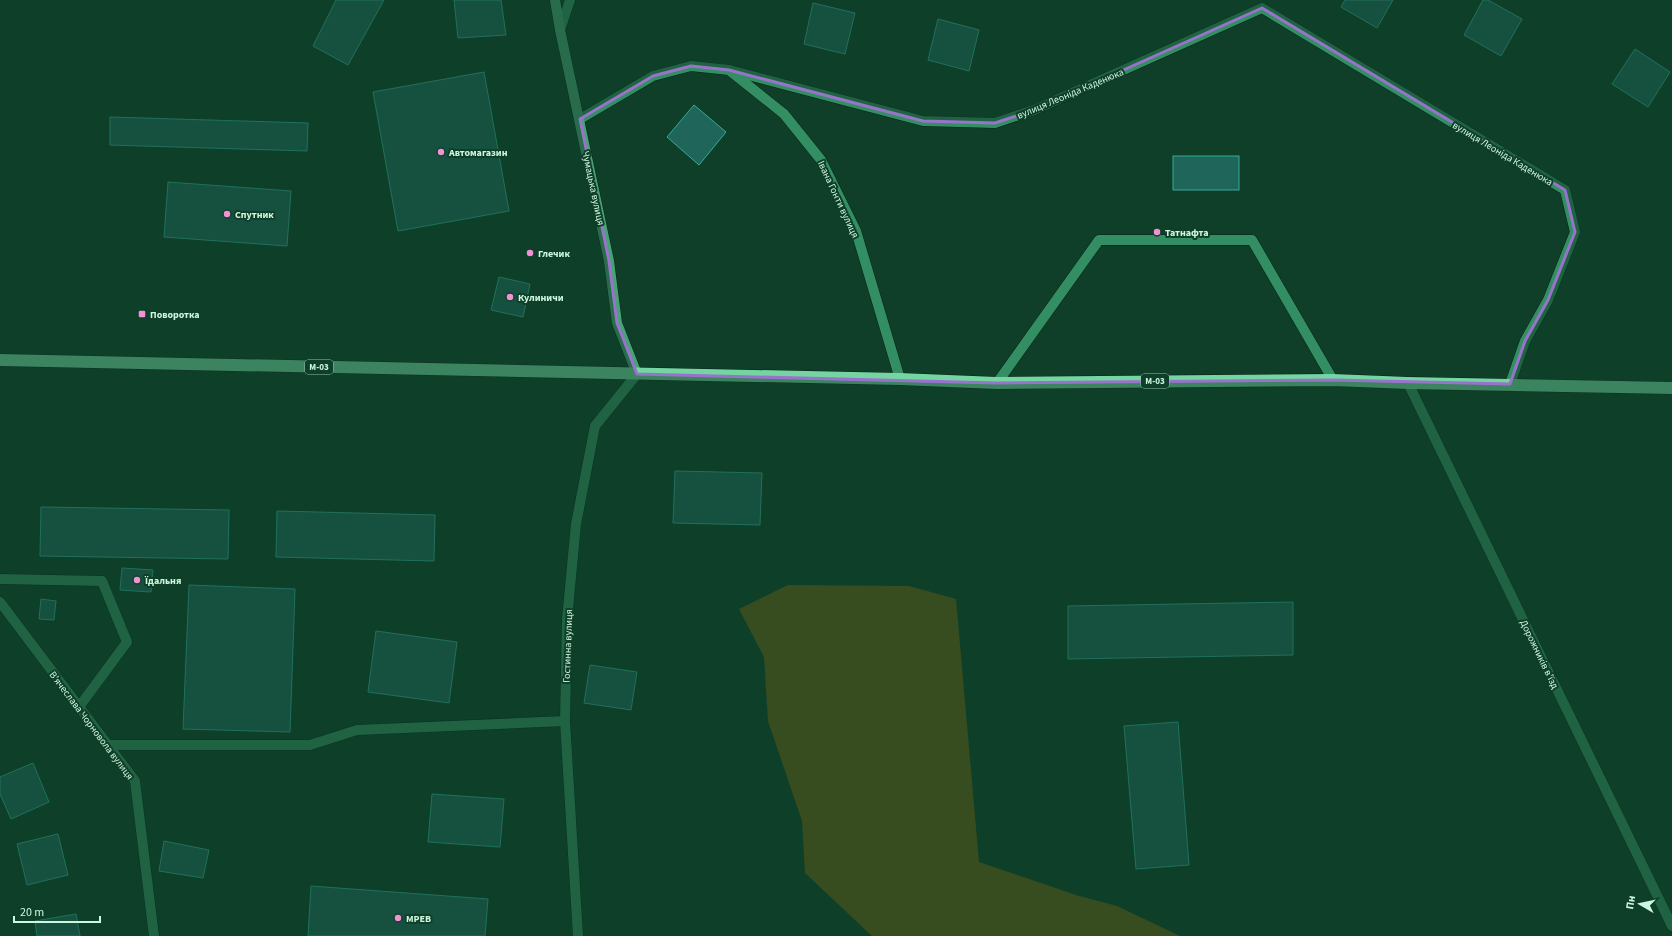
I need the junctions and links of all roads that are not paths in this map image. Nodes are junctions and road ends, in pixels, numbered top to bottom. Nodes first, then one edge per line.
1 (555, 0) edge
2 (570, 0) edge
3 (1260, 4) edge
4 (560, 30) junction
5 (728, 70) junction
6 (580, 119) junction
7 (0, 360) edge
8 (637, 374) junction
9 (900, 379) junction
10 (1333, 380) junction
11 (997, 383) junction
12 (1408, 383) junction
13 (1510, 384) junction
14 (1672, 388) edge
15 (0, 579) edge
16 (0, 602) edge
17 (78, 707) junction
18 (565, 721) junction
19 (107, 744) junction
20 (1672, 926) edge
21 (154, 936) edge
22 (578, 936) edge

1 - 4 street, Чумацька вулиця
2 - 4 street
3 - 5 street, вулиця Леоніда Каденюка
3 - 13 street, вулиця Леоніда Каденюка
4 - 6 street, Чумацька вулиця
5 - 6 street
5 - 9 street, Івана Гонти вулиця
6 - 8 street, Чумацька вулиця
7 - 8 highway, М-03
8 - 9 highway, М-03
8 - 18 street, Гостинна вулиця
9 - 11 highway, М-03
10 - 11 highway, М-03
10 - 11 street
10 - 12 highway, М-03
12 - 13 highway, М-03
12 - 20 street, Дорожників в’їзд
13 - 14 highway, М-03
15 - 17 street
16 - 17 street, В'ячеслава Чорновола вулиця
17 - 19 street, В'ячеслава Чорновола вулиця
18 - 19 street
18 - 22 street, Гостинна вулиця
19 - 21 street, В'ячеслава Чорновола вулиця

